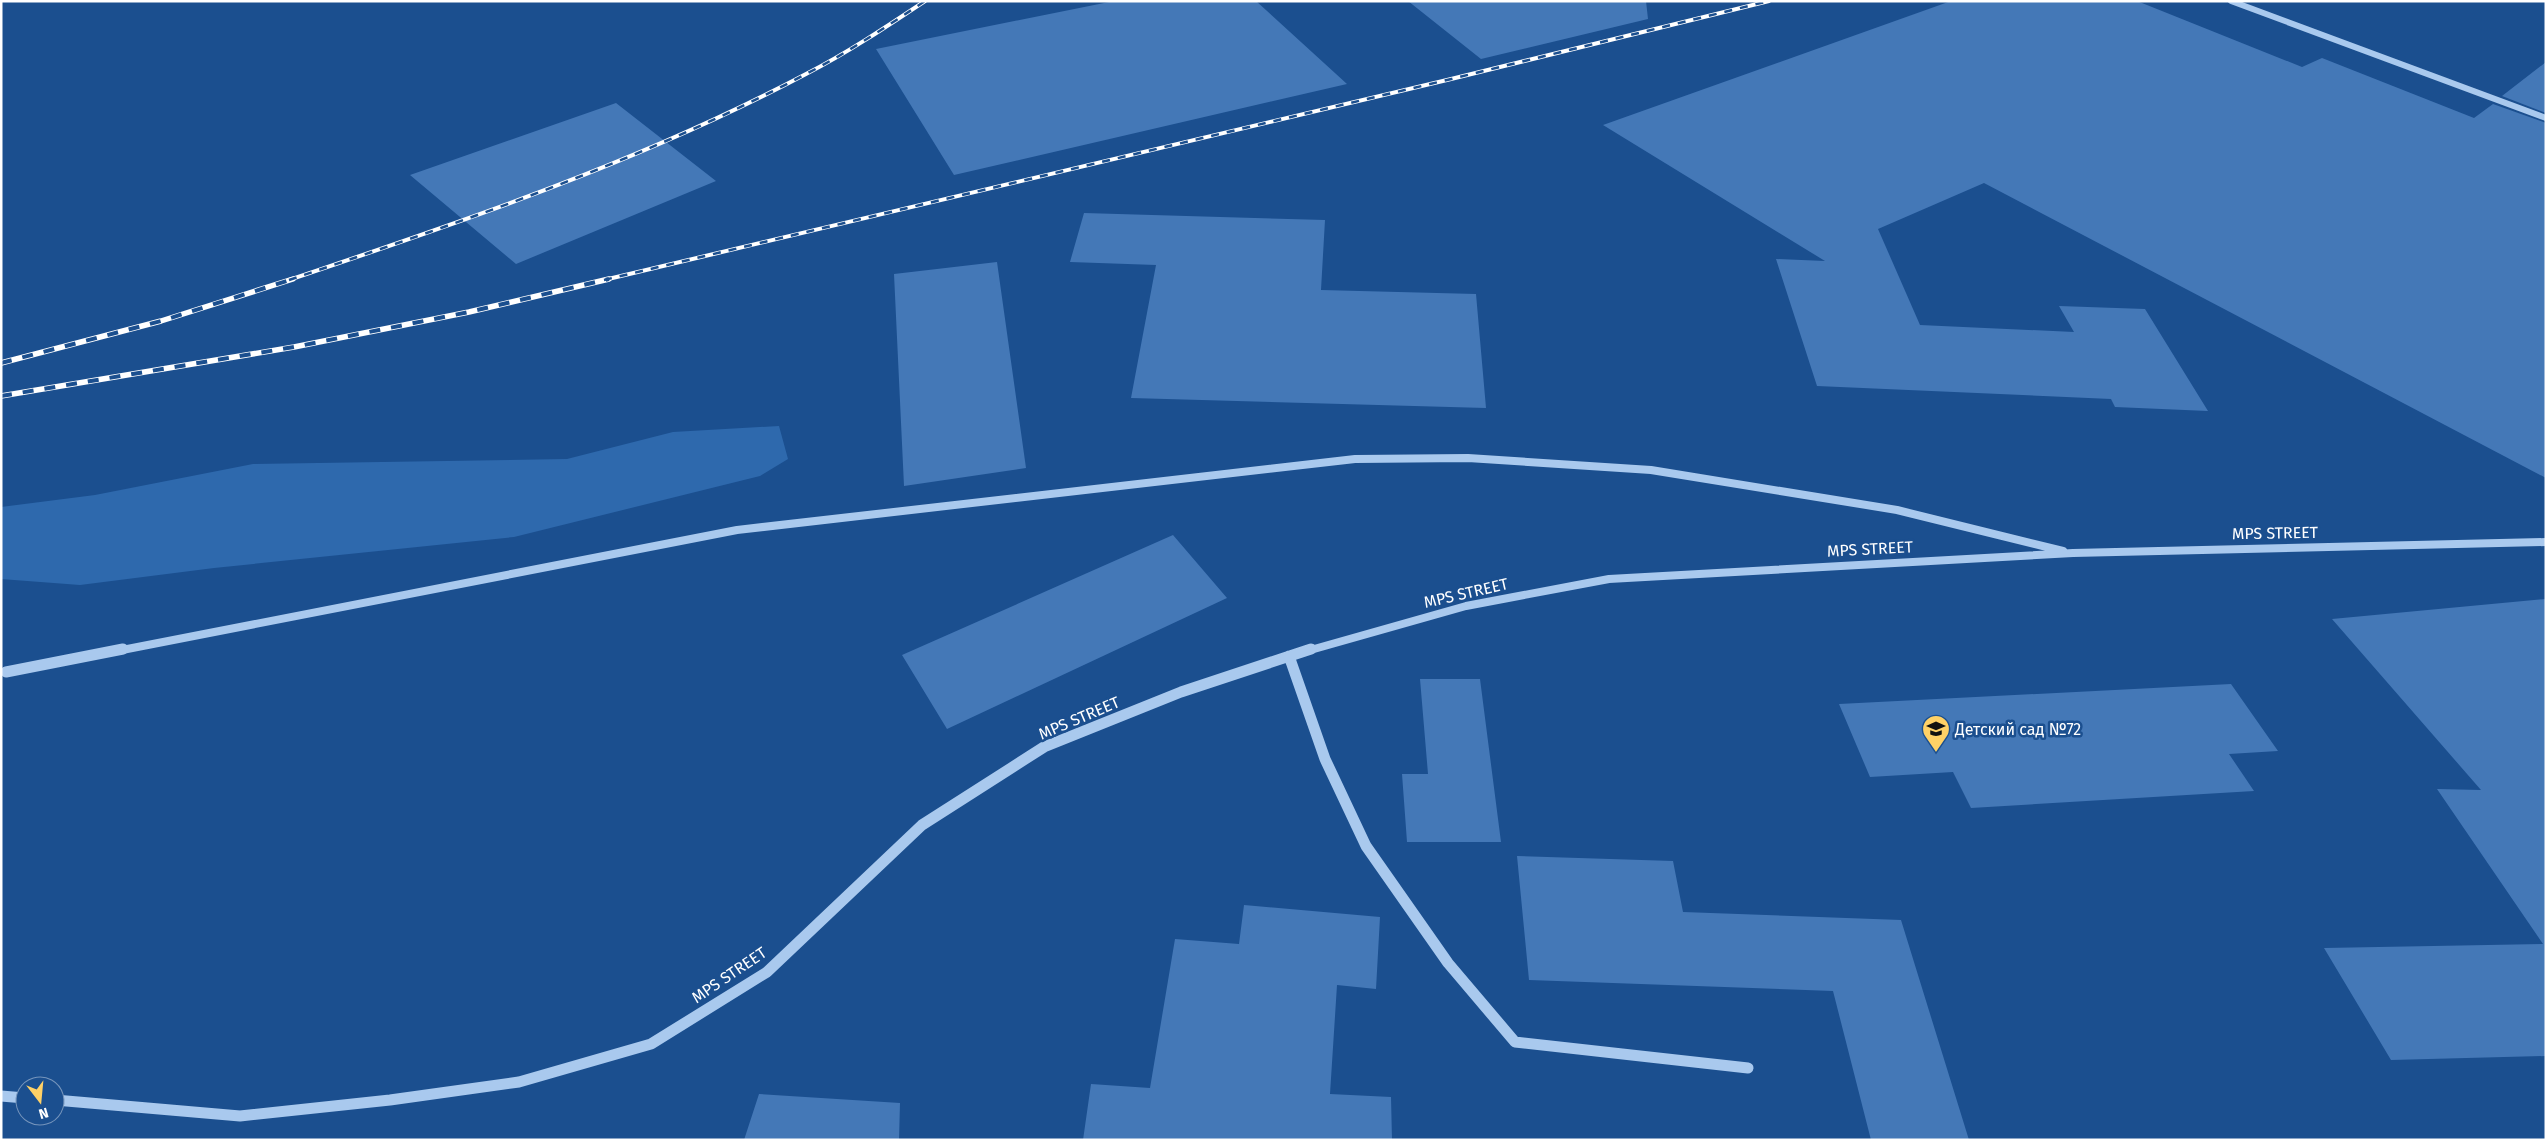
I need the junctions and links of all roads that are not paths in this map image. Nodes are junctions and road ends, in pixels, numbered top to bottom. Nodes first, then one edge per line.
1 (2231, 1) edge
2 (2546, 118) edge
3 (2546, 542) edge
4 (2073, 553) junction
5 (1289, 656) junction
6 (6, 672) dead end
7 (1748, 1068) dead end
8 (1, 1096) edge
9 (15, 1097) edge
10 (65, 1101) edge

1 - 2 lane
3 - 4 street, MPS STREET
4 - 5 street, MPS STREET
4 - 6 street
5 - 7 street
5 - 10 street, MPS STREET
8 - 9 street

